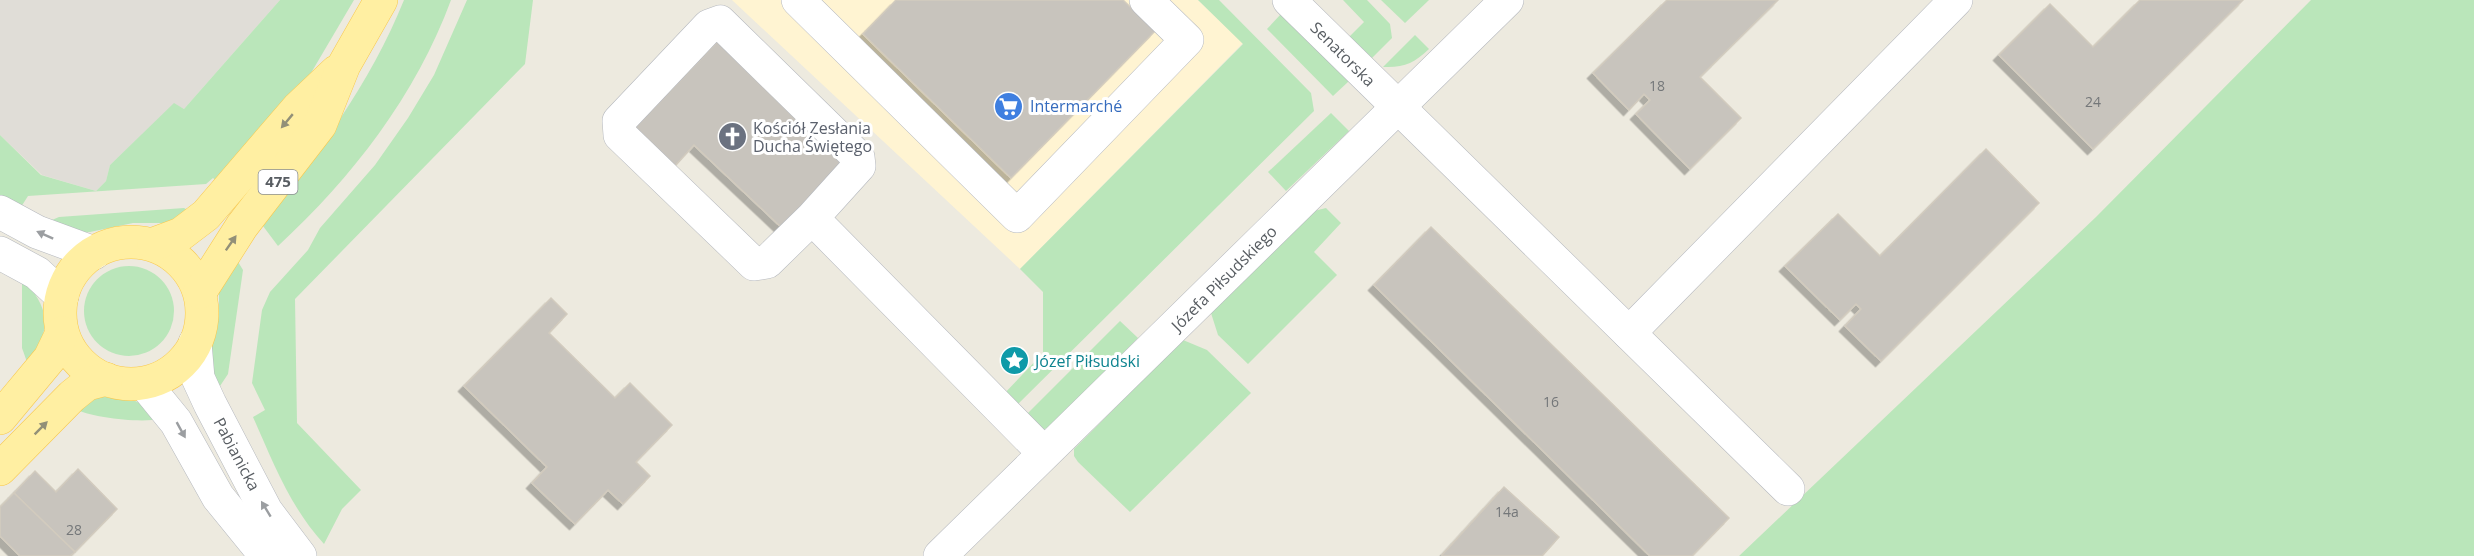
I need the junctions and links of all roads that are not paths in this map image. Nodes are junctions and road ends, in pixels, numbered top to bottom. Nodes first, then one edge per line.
1 (381, 0) edge
2 (798, 0) edge
3 (1146, 0) edge
4 (1290, 0) edge
5 (1507, 0) edge
6 (1956, 0) edge
7 (344, 65) junction
8 (1398, 107) junction
9 (0, 212) edge
10 (812, 218) junction
11 (154, 244) junction
12 (0, 252) edge
13 (94, 253) junction
14 (200, 292) junction
15 (62, 296) junction
16 (62, 333) junction
17 (1629, 333) junction
18 (195, 343) junction
19 (106, 379) junction
20 (146, 384) junction
21 (0, 418) edge
22 (1044, 453) junction
23 (0, 469) edge
24 (1788, 489) dead end
25 (973, 524) junction
26 (266, 556) edge
27 (300, 556) edge
28 (940, 556) edge
29 (980, 556) edge

1 - 7 main road, 475
2 - 3 street
4 - 8 street, Senatorska
5 - 8 street, Józefa Piłsudskiego
6 - 17 street
7 -> 11 main road, 475
14 -> 7 main road, 475
8 - 17 street, Senatorska
8 - 22 street, Józefa Piłsudskiego
13 -> 9 street
10 - 10 street
10 - 22 street
11 - 13 main road, 475
11 - 14 main road, 475
12 - 15 street
13 - 15 main road, 475
14 - 18 main road, 475
15 - 16 main road, 475
16 - 19 main road, 475
16 - 21 main road, 475
17 - 24 street, Senatorska
18 - 20 main road, 475
27 -> 18 street, Pabianicka
19 - 20 main road, 475
23 -> 19 main road
20 -> 26 street
22 - 25 street, Józefa Piłsudskiego
25 - 28 street, Józefa Piłsudskiego
25 - 29 street

